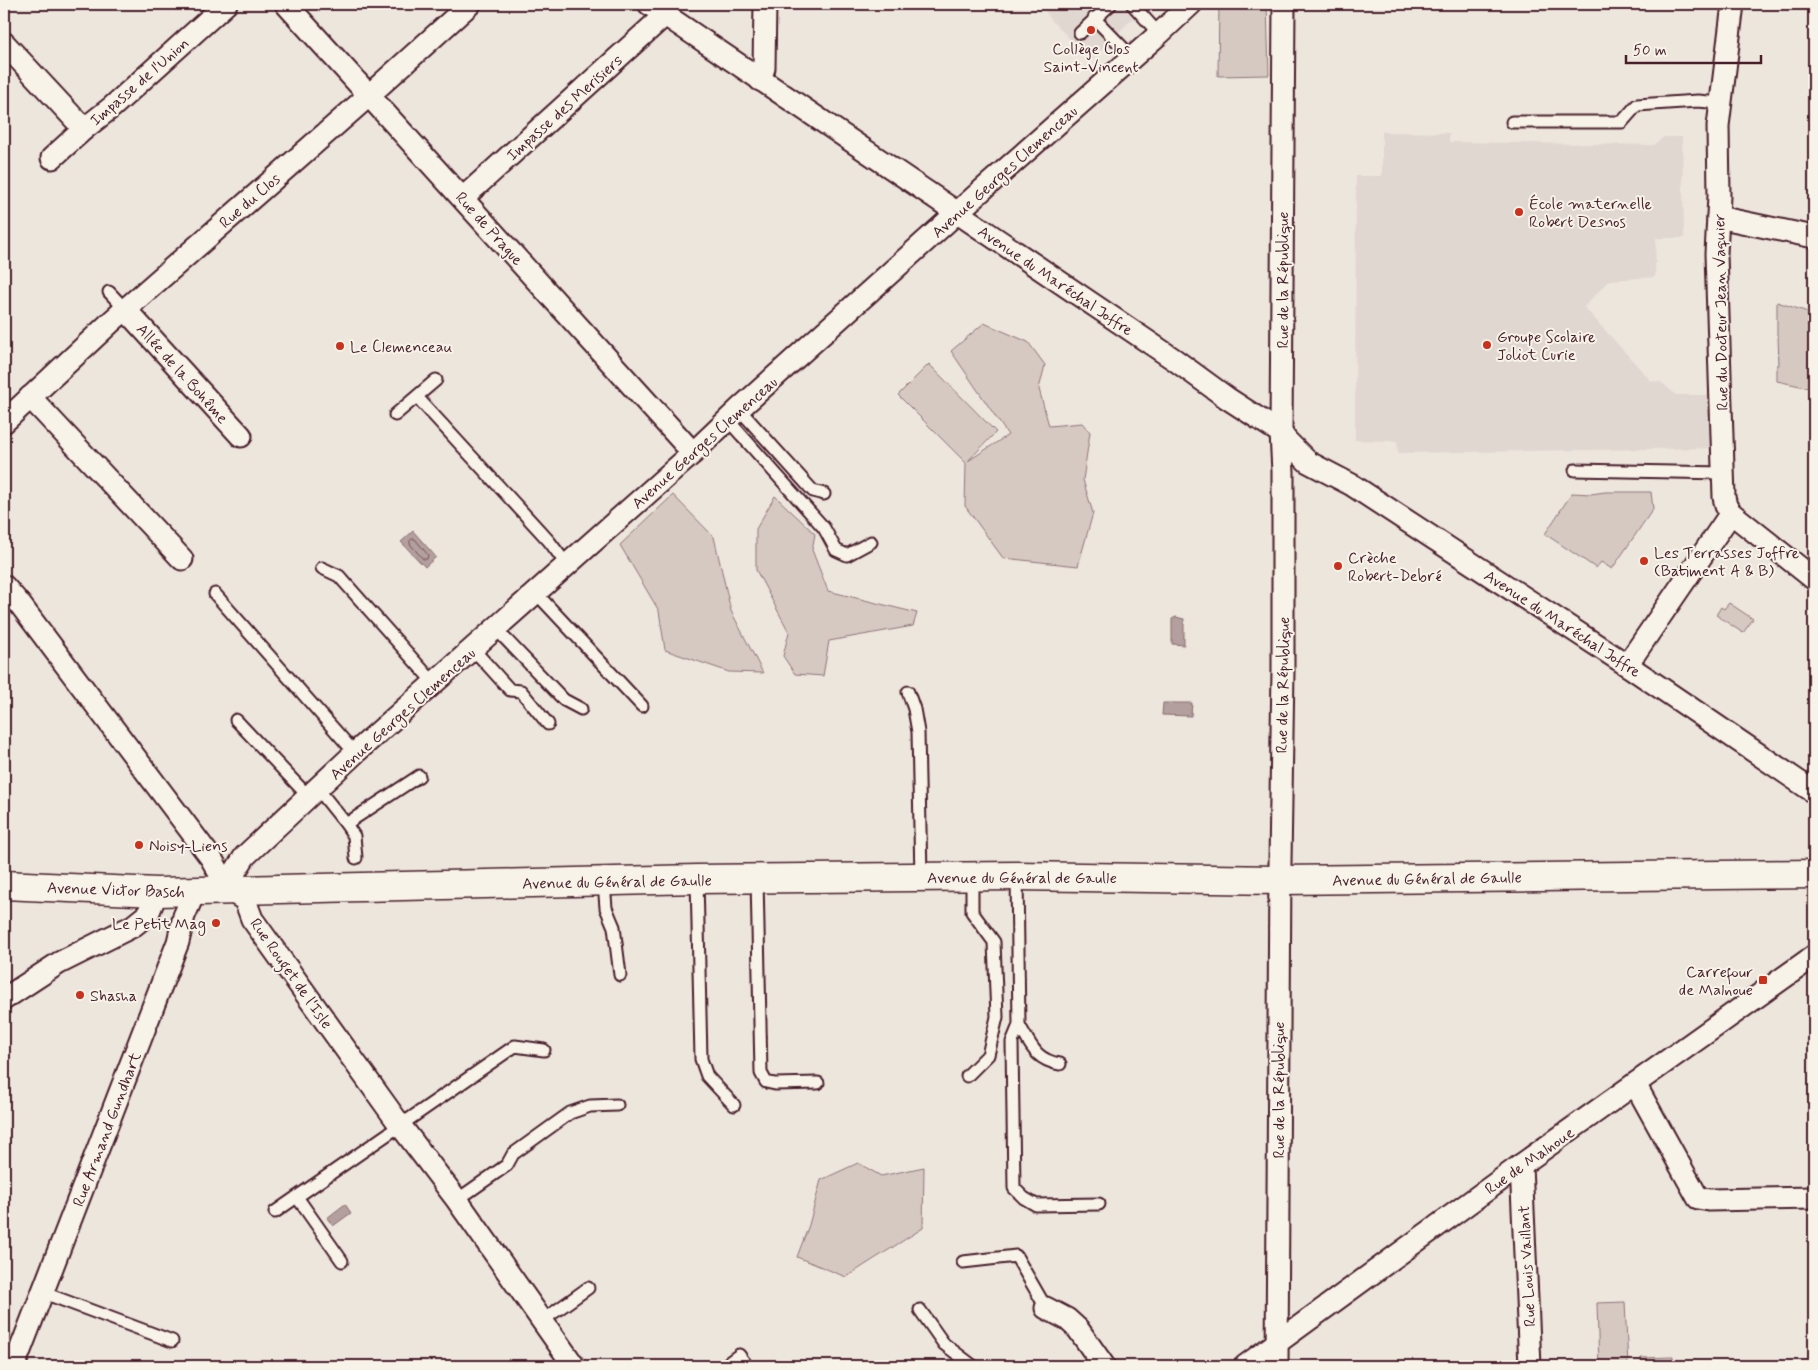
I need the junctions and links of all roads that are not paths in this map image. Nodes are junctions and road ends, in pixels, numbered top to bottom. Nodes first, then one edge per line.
1 (226, 4) edge
2 (286, 4) edge
3 (470, 4) edge
4 (765, 4) edge
5 (1111, 4) edge
6 (1132, 4) edge
7 (1191, 4) edge
8 (1284, 4) edge
9 (1733, 4) edge
10 (657, 9) edge
11 (1094, 18) junction
12 (1080, 33) dead end
13 (1159, 34) junction
14 (4, 43) edge
15 (1132, 57) junction
16 (760, 80) junction
17 (370, 95) junction
18 (1720, 103) junction
19 (1512, 122) dead end
20 (84, 129) junction
21 (52, 158) dead end
22 (463, 198) junction
23 (958, 213) junction
24 (1718, 217) junction
25 (1814, 237) edge
26 (110, 292) dead end
27 (125, 309) junction
28 (436, 380) dead end
29 (417, 397) junction
30 (30, 398) junction
31 (396, 415) dead end
32 (734, 415) junction
33 (4, 422) edge
34 (1281, 432) junction
35 (241, 436) dead end
36 (693, 453) junction
37 (1308, 462) junction
38 (1575, 470) dead end
39 (1723, 473) junction
40 (1283, 481) junction
41 (824, 494) dead end
42 (1732, 513) junction
43 (871, 542) dead end
44 (182, 559) dead end
45 (567, 565) junction
46 (322, 568) dead end
47 (1814, 578) edge
48 (4, 586) edge
49 (536, 593) junction
50 (215, 594) dead end
51 (496, 629) junction
52 (473, 648) junction
53 (1627, 665) junction
54 (434, 683) junction
55 (908, 692) dead end
56 (642, 706) dead end
57 (581, 709) dead end
58 (236, 720) dead end
59 (548, 724) dead end
60 (355, 753) junction
61 (419, 776) dead end
62 (1814, 792) edge
63 (314, 793) junction
64 (346, 824) junction
65 (356, 858) dead end
66 (1814, 874) edge
67 (972, 876) junction
68 (1017, 876) junction
69 (921, 877) junction
70 (757, 878) junction
71 (697, 879) junction
72 (604, 880) junction
73 (1280, 880) junction
74 (4, 885) edge
75 (229, 890) junction
76 (195, 891) junction
77 (157, 892) junction
78 (1814, 956) edge
79 (620, 975) dead end
80 (4, 999) edge
81 (1019, 1025) junction
82 (544, 1050) dead end
83 (1060, 1064) dead end
84 (967, 1076) dead end
85 (818, 1083) dead end
86 (1635, 1084) junction
87 (617, 1105) dead end
88 (734, 1105) dead end
89 (400, 1125) junction
90 (1521, 1165) junction
91 (297, 1197) junction
92 (1814, 1198) edge
93 (458, 1200) junction
94 (1099, 1204) dead end
95 (275, 1212) dead end
96 (342, 1261) dead end
97 (964, 1262) dead end
98 (588, 1288) dead end
99 (44, 1293) junction
100 (1046, 1308) joint
101 (920, 1310) dead end
102 (542, 1321) junction
103 (172, 1341) dead end
104 (1277, 1342) junction
105 (14, 1366) edge
106 (574, 1366) edge
107 (724, 1366) edge
108 (747, 1366) edge
109 (973, 1366) edge
110 (1104, 1366) edge
111 (1245, 1366) edge
112 (1277, 1366) edge
113 (1530, 1366) edge

1 - 20 street, Impasse de l'Union
2 - 17 street, Rue de Prague
3 - 17 street, Rue du Clos
4 - 16 street
5 - 11 lane
6 - 13 lane
7 - 13 street, Avenue Georges Clemenceau
8 - 34 street, Rue de la République
9 - 18 street, Rue du Docteur Jean Vaquier
10 - 16 street, Avenue du Maréchal Joffre
10 - 22 street, Impasse des Merisiers
11 - 12 lane
11 - 15 lane
13 - 15 street, Avenue Georges Clemenceau
14 - 20 street
15 - 23 street, Avenue Georges Clemenceau
16 - 23 street, Avenue du Maréchal Joffre
17 - 22 street, Rue de Prague
17 - 27 street, Rue du Clos
18 - 19 lane
18 - 24 street, Rue du Docteur Jean Vaquier
20 - 21 street, Impasse de l'Union
22 - 36 street, Rue de Prague
23 - 32 street, Avenue Georges Clemenceau
23 - 34 street, Avenue du Maréchal Joffre
24 - 25 street
24 - 39 street, Rue du Docteur Jean Vaquier
26 - 27 lane
27 - 30 street, Rue du Clos
27 - 35 street, Allée de la Bohême
28 - 29 lane
29 - 31 lane
29 - 45 lane
30 - 33 street, Rue du Clos
30 - 44 street
32 - 36 street, Avenue Georges Clemenceau
32 - 41 lane
32 - 43 lane
34 - 37 street, Avenue du Maréchal Joffre
34 - 40 street, Rue de la République
36 - 45 street, Avenue Georges Clemenceau
37 - 40 street
37 - 53 street, Avenue du Maréchal Joffre
38 - 39 lane
39 - 42 street, Rue du Docteur Jean Vaquier
40 - 73 street, Rue de la République
42 - 47 street
42 - 53 street
45 - 49 street, Avenue Georges Clemenceau
46 - 54 lane
48 - 75 street, Rue Rouget de l'Isle
49 - 51 street, Avenue Georges Clemenceau
49 - 56 lane
50 - 60 lane
51 - 52 street, Avenue Georges Clemenceau
51 - 57 lane
52 - 54 street, Avenue Georges Clemenceau
52 - 59 lane
53 - 62 street, Avenue du Maréchal Joffre
54 - 60 street, Avenue Georges Clemenceau
55 - 69 lane
58 - 63 lane
60 - 63 street, Avenue Georges Clemenceau
61 - 64 lane
63 - 64 lane
63 - 75 street, Avenue Georges Clemenceau
64 - 65 lane
66 - 73 street, Avenue du Général de Gaulle
67 - 68 street, Avenue du Général de Gaulle
67 - 69 street, Avenue du Général de Gaulle
67 - 84 lane
68 - 73 street, Avenue du Général de Gaulle
68 - 81 lane
69 - 70 street, Avenue du Général de Gaulle
70 - 71 street, Avenue du Général de Gaulle
70 - 85 lane
71 - 72 street, Avenue du Général de Gaulle
71 - 88 lane
72 - 75 street, Avenue du Général de Gaulle
72 - 79 lane
73 - 104 street, Rue de la République
74 - 77 street, Avenue Victor Basch
75 - 76 street, Avenue Victor Basch
75 - 89 street, Rue Rouget de l'Isle
76 - 77 street, Avenue Victor Basch
76 - 99 street, Rue Armand Gundhart
77 - 80 street
78 - 86 street, Rue de Malnoue
81 - 83 lane
81 - 94 lane
82 - 89 lane
86 - 90 street, Rue de Malnoue
86 - 92 street
87 - 93 lane
89 - 91 lane
89 - 93 street, Rue Rouget de l'Isle
90 - 104 street, Rue de Malnoue
90 - 113 street, Rue Louis Vaillant
91 - 95 lane
91 - 96 lane
93 - 102 street, Rue Rouget de l'Isle
97 - 100 lane
98 - 102 lane
99 - 103 lane
99 - 105 street, Rue Armand Gundhart
100 - 110 street
101 - 109 lane
102 - 106 street, Rue Rouget de l'Isle
104 - 111 street, Rue de Malnoue
104 - 112 street, Rue de la République
107 - 108 lane

